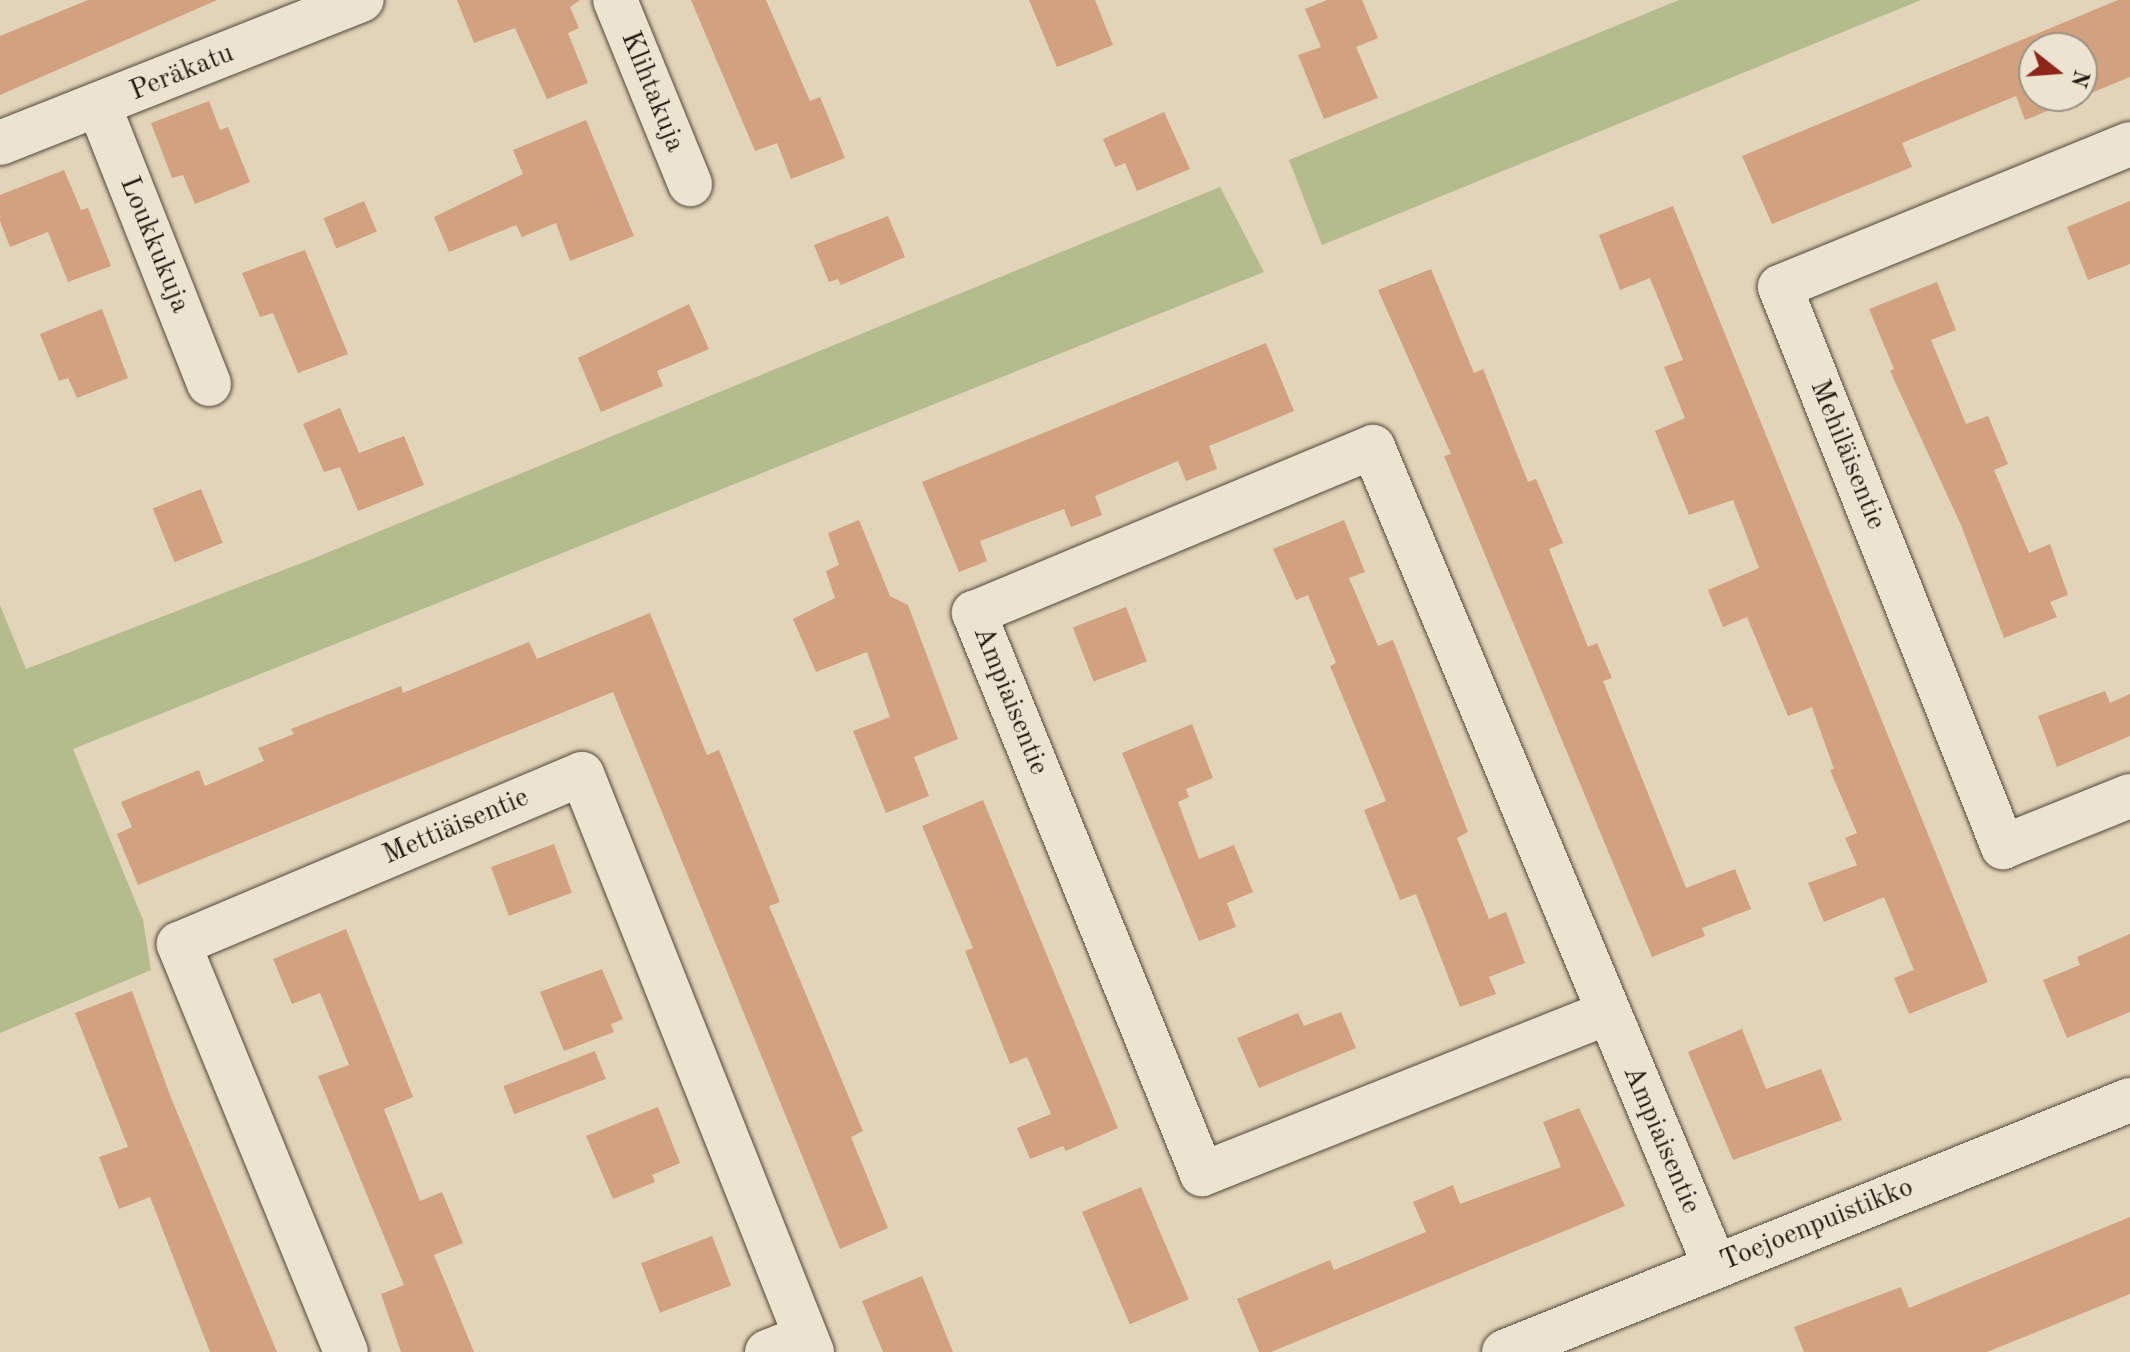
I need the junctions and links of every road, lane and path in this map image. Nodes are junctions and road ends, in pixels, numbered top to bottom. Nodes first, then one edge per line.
1 (362, 0) edge
2 (615, 0) edge
3 (99, 106) junction
4 (0, 143) edge
5 (2130, 144) edge
6 (690, 184) dead end
7 (209, 384) dead end
8 (2130, 796) edge
9 (1607, 1013) junction
10 (2130, 1100) edge
11 (1715, 1266) junction
12 (795, 1347) edge
13 (346, 1352) edge
14 (1504, 1352) edge

1 - 3 street, Peräkatu
2 - 6 street, Klihtakuja
3 - 4 street, Peräkatu
3 - 7 street, Loukkukuja
5 - 8 street, Mehiläisentie
9 - 9 street, Ampiaisentie
9 - 11 street, Ampiaisentie
10 - 11 street, Toejoenpuistikko
11 - 14 street, Toejoenpuistikko
12 - 13 street, Mettiäisentie

